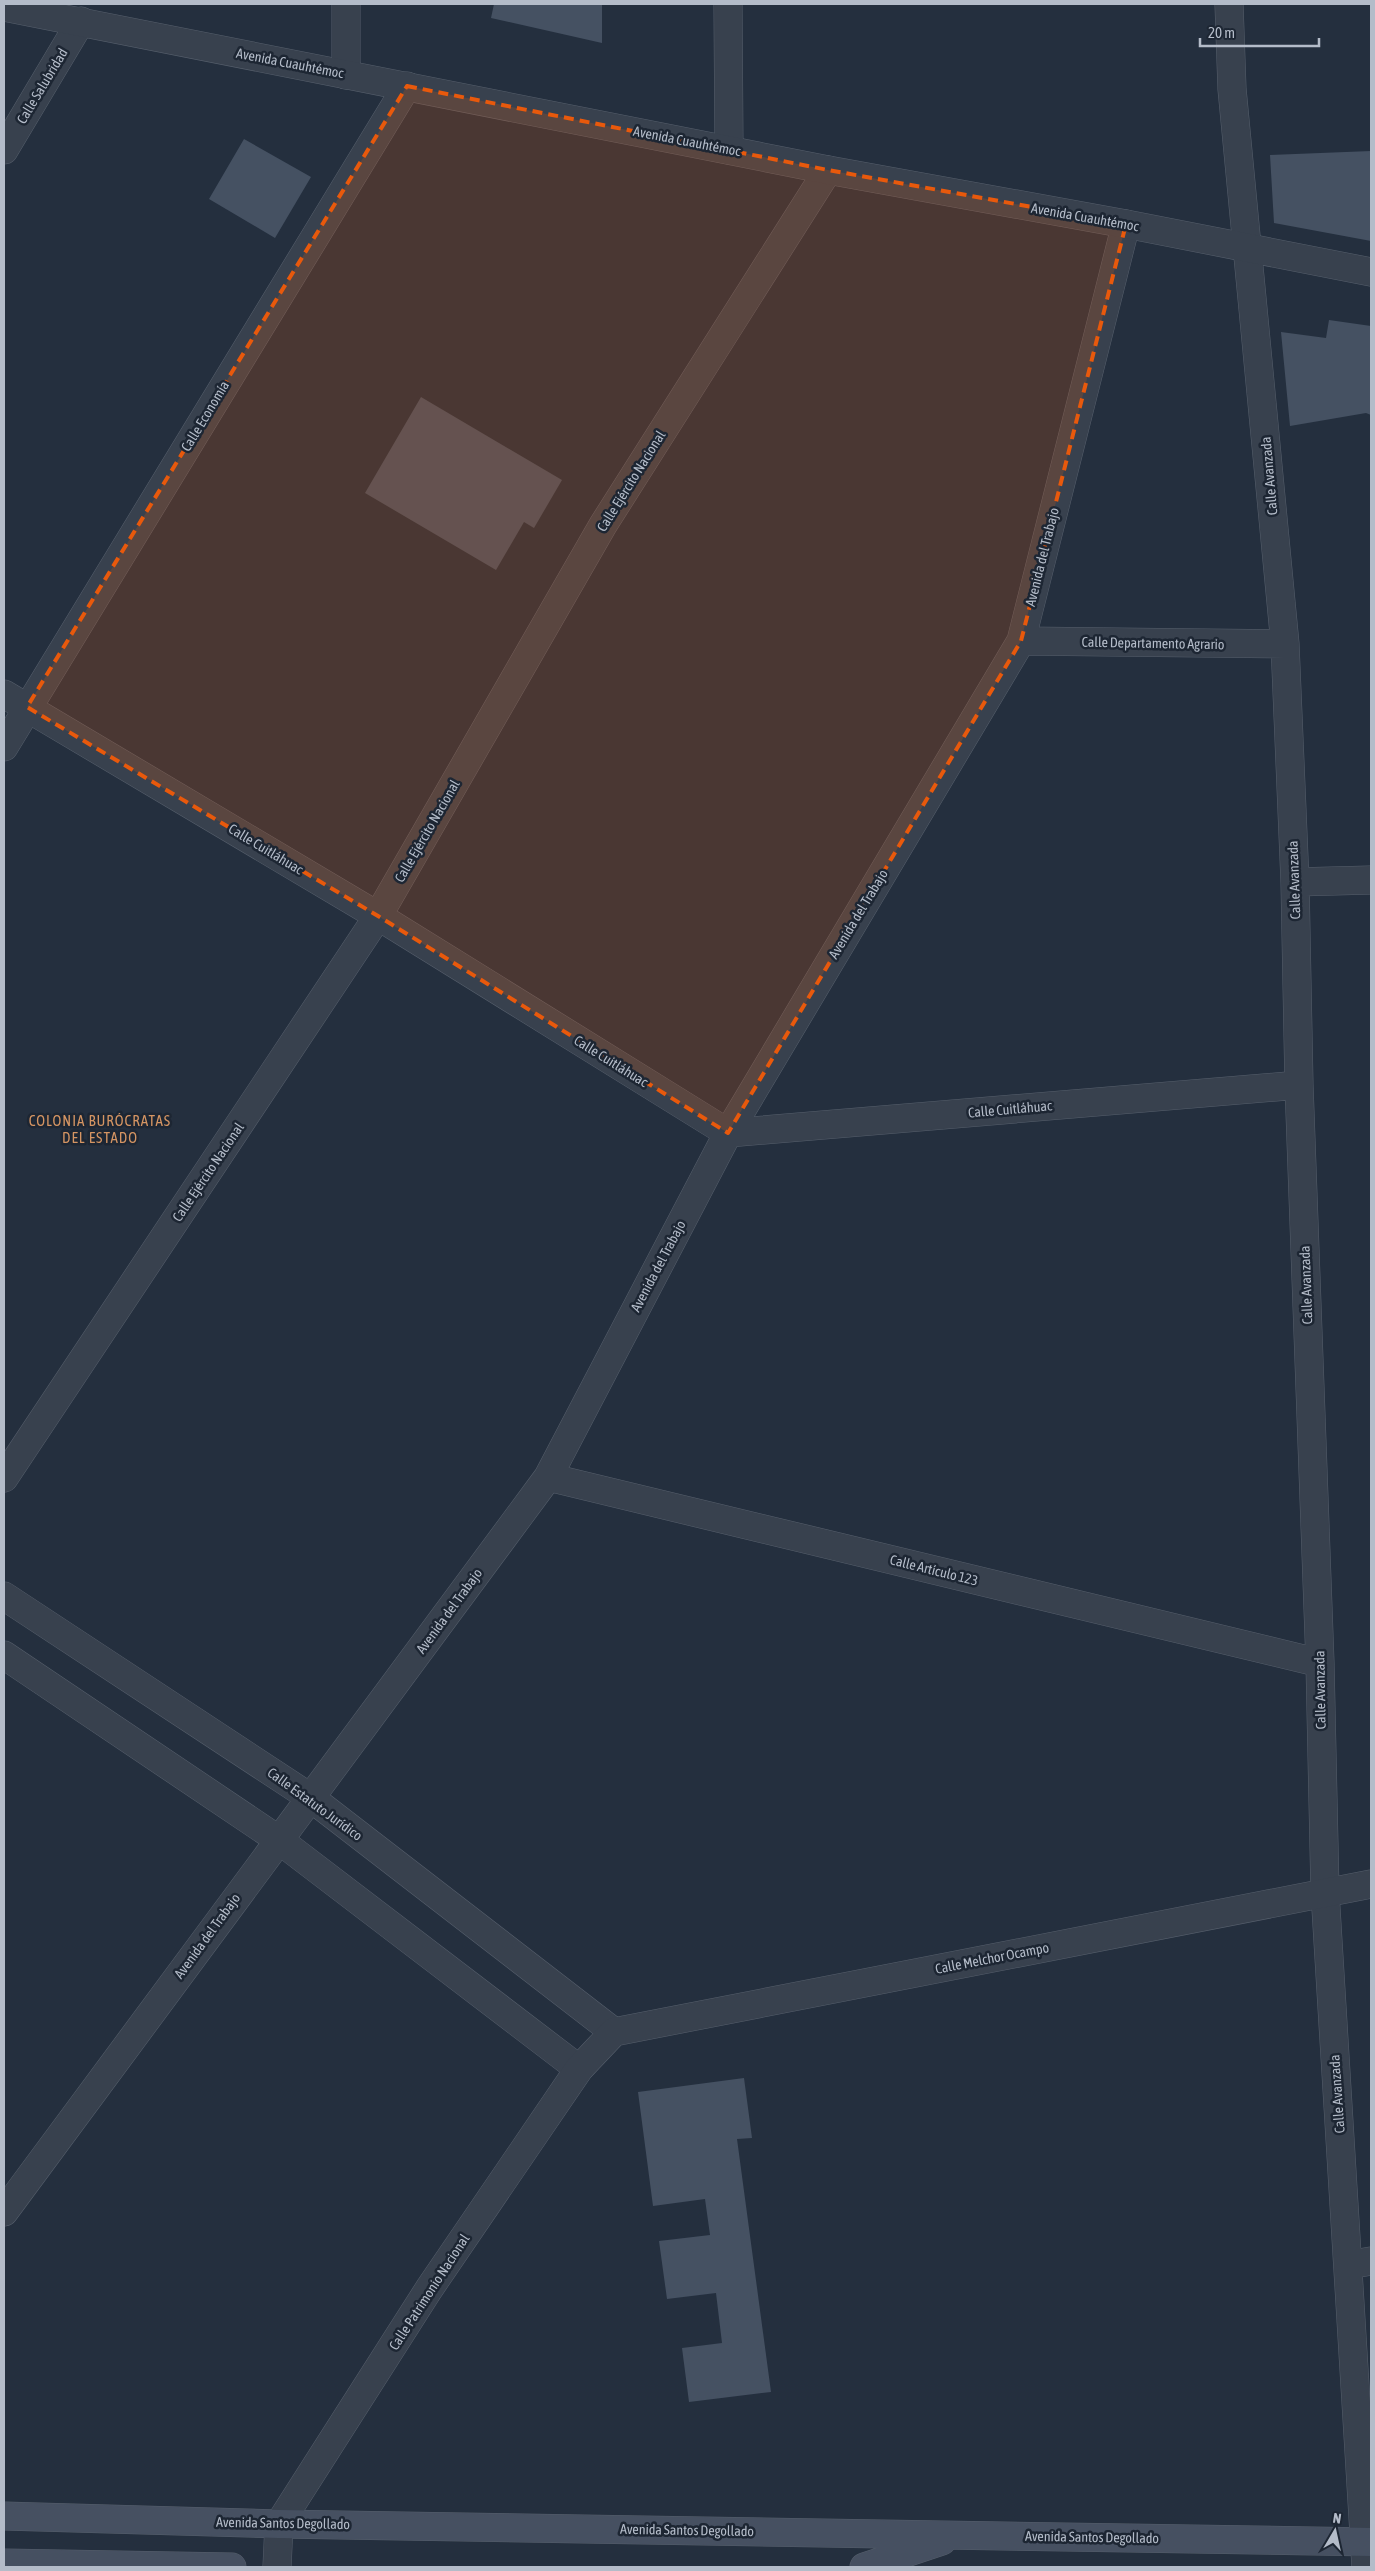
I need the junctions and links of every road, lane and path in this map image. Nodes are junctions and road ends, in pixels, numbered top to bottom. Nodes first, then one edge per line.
1 (346, 4) edge
2 (728, 4) edge
3 (1229, 4) edge
4 (4, 7) edge
5 (81, 22) junction
6 (346, 75) junction
7 (407, 86) junction
8 (4, 150) edge
9 (729, 150) junction
10 (828, 170) junction
11 (1126, 224) junction
12 (1248, 249) junction
13 (1371, 272) edge
14 (1021, 641) junction
15 (1285, 644) junction
16 (4, 694) edge
17 (27, 707) junction
18 (4, 747) edge
19 (1371, 880) edge
20 (1295, 882) junction
21 (378, 916) junction
22 (1299, 1085) junction
23 (728, 1133) junction
24 (548, 1477) junction
25 (4, 1478) edge
26 (4, 1596) edge
27 (4, 1655) edge
28 (1320, 1663) junction
29 (311, 1798) junction
30 (279, 1840) junction
31 (1371, 1884) edge
32 (1325, 1892) junction
33 (614, 2032) junction
34 (579, 2069) junction
35 (4, 2212) edge
36 (1360, 2263) edge
37 (4, 2516) edge
38 (279, 2524) junction
39 (960, 2535) junction
40 (1367, 2550) edge
41 (4, 2563) edge
42 (232, 2567) edge
43 (276, 2567) edge
44 (864, 2567) edge

1 - 6 street
2 - 9 street
3 - 12 street, Calle Avanzada
4 - 5 street, Avenida Cuauhtémoc
5 - 6 street, Avenida Cuauhtémoc
5 - 8 street, Calle Salubridad
6 - 7 street, Avenida Cuauhtémoc
7 - 9 street, Avenida Cuauhtémoc
7 - 17 street, Calle Economía
9 - 10 street, Avenida Cuauhtémoc
10 - 11 street, Avenida Cuauhtémoc
10 - 21 street, Calle Ejército Nacional
11 - 12 street, Avenida Cuauhtémoc
11 - 14 street, Avenida del Trabajo
12 - 13 street, Avenida Cuauhtémoc
12 - 15 street, Calle Avanzada
14 - 15 street, Calle Departamento Agrario
14 - 23 street, Avenida del Trabajo
15 - 20 street, Calle Avanzada
16 - 17 street, Calle Cuitláhuac
17 - 18 street, Calle Economía
17 - 21 street, Calle Cuitláhuac
19 - 20 street
20 - 22 street, Calle Avanzada
21 - 23 street, Calle Cuitláhuac
21 - 25 street, Calle Ejército Nacional
22 - 23 street, Calle Cuitláhuac
22 - 28 street, Calle Avanzada
23 - 24 street, Avenida del Trabajo
24 - 28 street, Calle Artículo 123
24 - 29 street, Avenida del Trabajo
26 - 29 street, Calle Estatuto Jurídico
27 - 30 street
28 - 32 street, Calle Avanzada
29 - 30 street, Avenida del Trabajo
29 - 33 street, Calle Estatuto Jurídico
30 - 34 street
30 - 35 street, Avenida del Trabajo
31 - 32 street, Calle Melchor Ocampo
32 - 33 street, Calle Melchor Ocampo
32 - 36 street, Calle Avanzada
33 - 34 street, Calle Patrimonio Nacional
34 - 38 street, Calle Patrimonio Nacional
36 - 40 street, Calle Avanzada
37 - 38 main road, Avenida Santos Degollado
38 - 39 main road, Avenida Santos Degollado
38 - 43 street, Calle Patrimonio Nacional
39 - 40 main road, Avenida Santos Degollado
39 - 44 main road
41 - 42 main road

